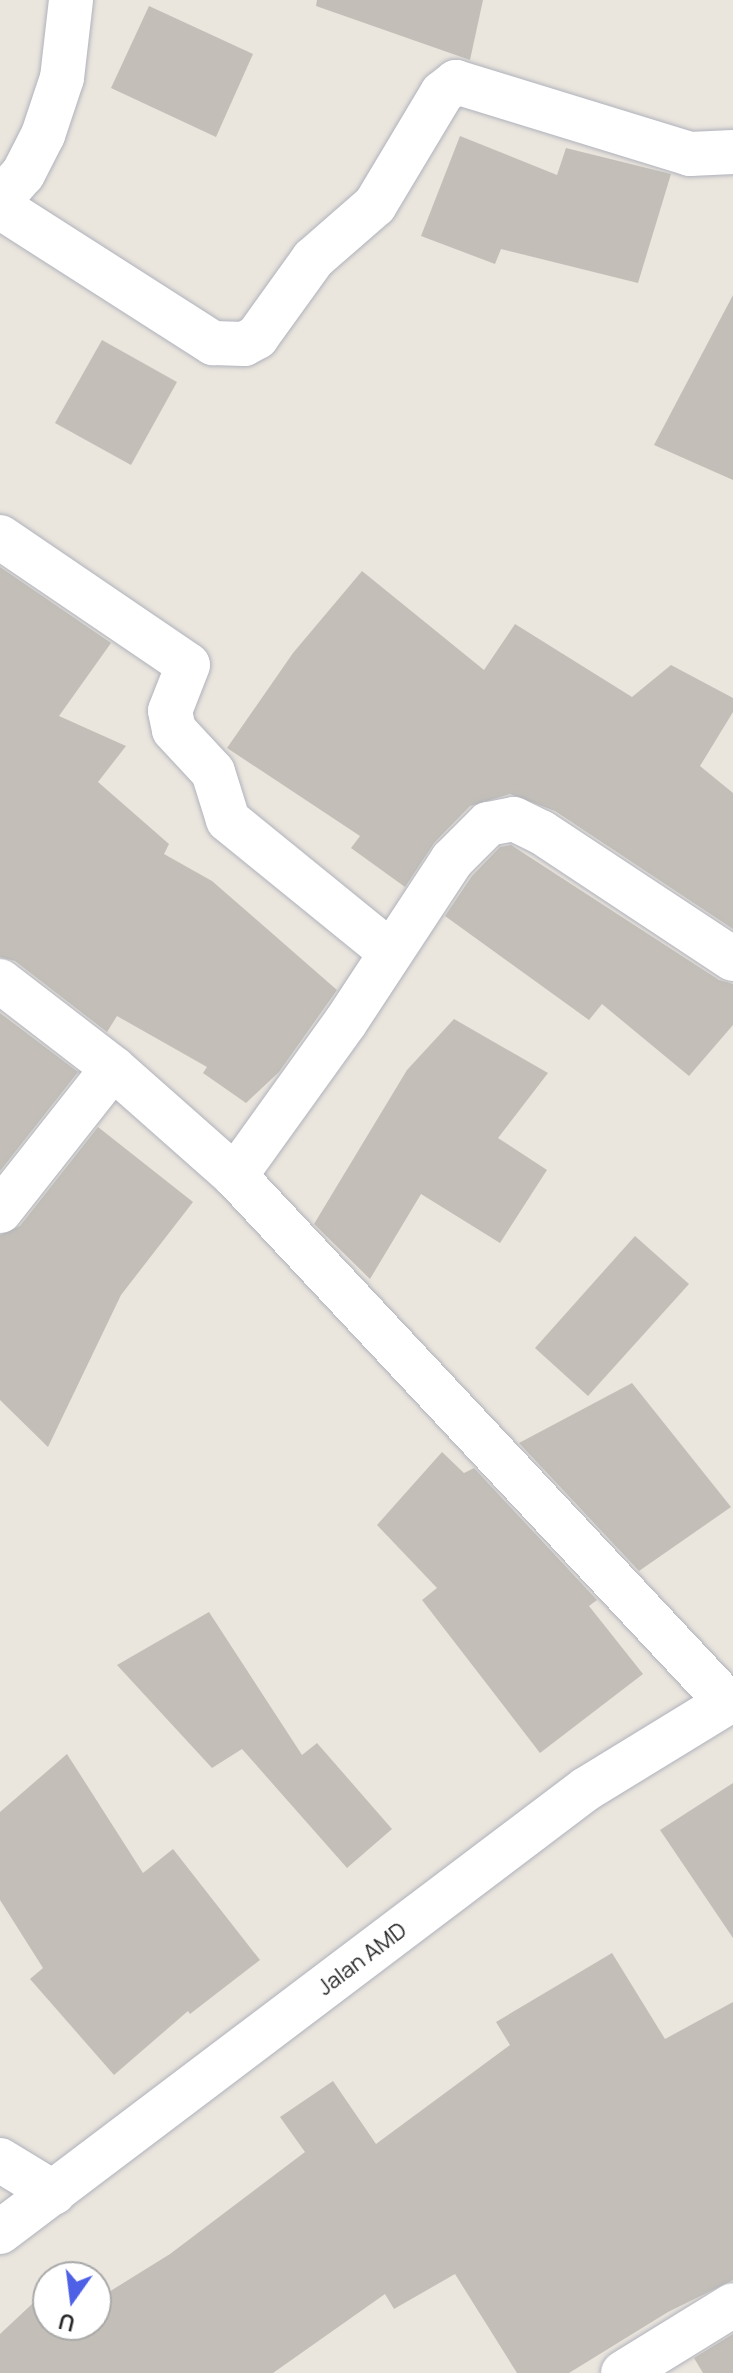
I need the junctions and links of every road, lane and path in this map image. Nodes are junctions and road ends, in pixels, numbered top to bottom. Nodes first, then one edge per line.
1 (71, 0) edge
2 (733, 152) edge
3 (0, 200) edge
4 (0, 207) edge
5 (0, 537) edge
6 (389, 951) junction
7 (733, 959) edge
8 (0, 981) edge
9 (113, 1068) junction
10 (235, 1176) junction
11 (0, 1211) edge
12 (730, 1701) edge
13 (0, 2160) edge
14 (54, 2193) junction
15 (0, 2232) edge
16 (733, 2305) edge
17 (623, 2373) edge

1 - 3 street
2 - 4 street
5 - 6 street
6 - 7 street
6 - 10 street
8 - 9 street
9 - 10 street
9 - 11 street
10 - 12 street
12 - 14 street, Jalan AMD
13 - 14 street
14 - 15 street, Jalan AMD
16 - 17 street

